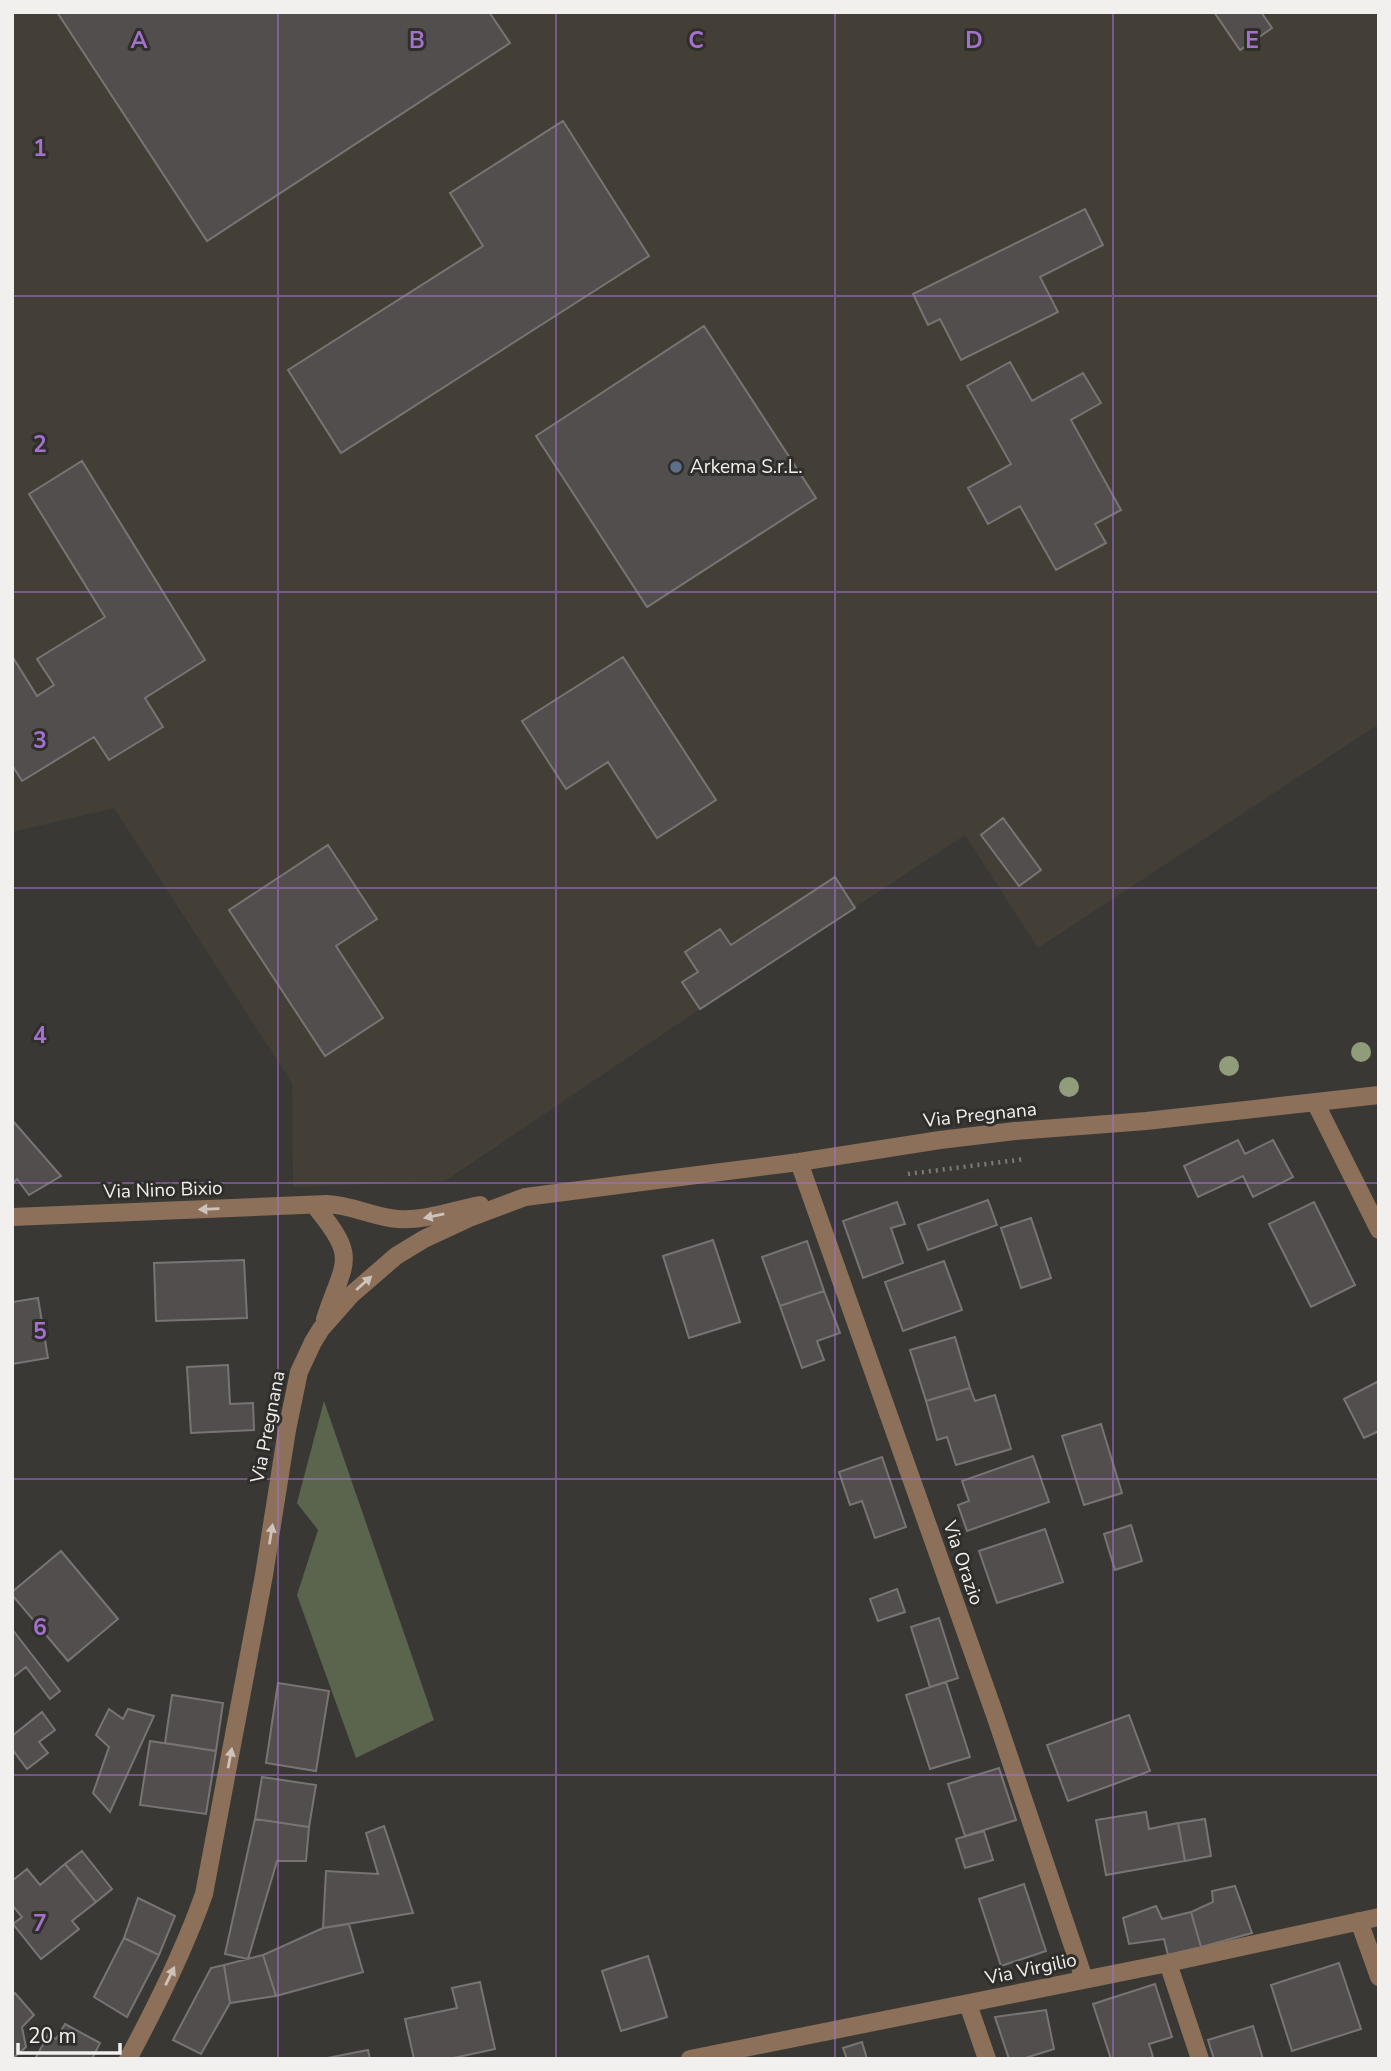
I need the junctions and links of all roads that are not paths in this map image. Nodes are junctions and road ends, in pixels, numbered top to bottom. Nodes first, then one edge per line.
1 (1379, 1095) edge
2 (1315, 1102) junction
3 (799, 1161) junction
4 (524, 1197) junction
5 (314, 1205) junction
6 (12, 1217) edge
7 (1379, 1230) edge
8 (321, 1329) junction
9 (1379, 1917) edge
10 (1359, 1921) junction
11 (1168, 1963) junction
12 (1379, 1977) edge
13 (1084, 1979) junction
14 (968, 2004) junction
15 (128, 2059) edge
16 (690, 2059) edge
17 (988, 2059) edge
18 (1200, 2059) edge

1 - 2 street, Via Pregnana
2 - 3 street, Via Pregnana
2 - 7 street
3 - 4 street, Via Pregnana
3 - 13 street, Via Orazio
4 -> 5 street, Via Nino Bixio
8 -> 4 street, Via Pregnana
5 -> 6 street, Via Nino Bixio
5 - 8 street
15 -> 8 street, Via Pregnana
9 - 10 street, Via Virgilio
10 - 11 street, Via Virgilio
10 - 12 street
11 - 13 street, Via Virgilio
11 - 18 street
13 - 14 street, Via Virgilio
14 - 16 street, Via Virgilio
14 - 17 street

